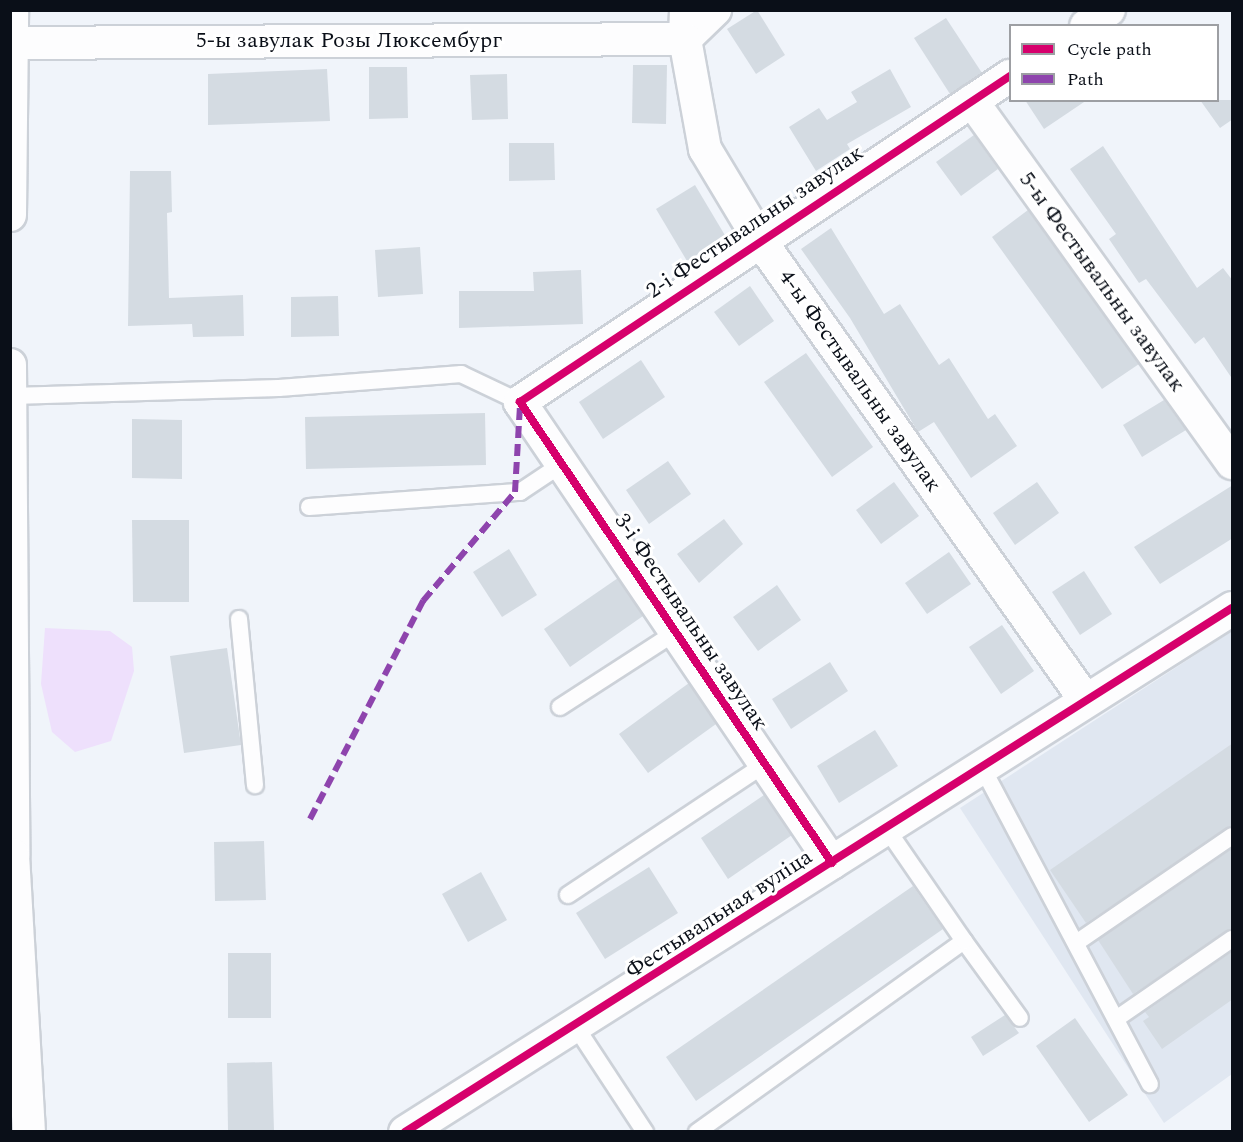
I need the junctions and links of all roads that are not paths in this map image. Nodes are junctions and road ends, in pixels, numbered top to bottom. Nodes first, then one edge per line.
1 (12, 10) edge
2 (715, 10) edge
3 (1108, 10) edge
4 (1089, 24) edge
5 (686, 25) edge
6 (13, 43) junction
7 (1009, 76) edge
8 (972, 101) junction
9 (10, 215) edge
10 (759, 239) junction
11 (11, 380) edge
12 (520, 402) junction
13 (1233, 463) edge
14 (562, 464) junction
15 (309, 507) dead end
16 (1233, 608) edge
17 (239, 619) dead end
18 (676, 632) junction
19 (1086, 701) junction
20 (560, 707) dead end
21 (765, 764) junction
22 (982, 767) junction
23 (255, 785) dead end
24 (886, 828) junction
25 (1233, 836) edge
26 (12, 855) edge
27 (832, 863) junction
28 (568, 895) dead end
29 (1233, 939) edge
30 (964, 941) junction
31 (1076, 943) junction
32 (1020, 1018) dead end
33 (1116, 1019) junction
34 (576, 1027) junction
35 (1150, 1084) dead end
36 (29, 1131) edge
37 (405, 1131) edge
38 (645, 1131) edge
39 (697, 1131) edge

1 - 6 street
2 - 5 street
3 - 4 street
5 - 6 street, 5-ы завулак Розы Люксембург
5 - 10 street, 4-ы Фестывальны завулак
6 - 9 street
7 - 8 street, 2-і Фестывальны завулак
8 - 10 street, 2-і Фестывальны завулак
8 - 13 street, 5-ы Фестывальны завулак
10 - 12 street, 2-і Фестывальны завулак
10 - 19 street, 4-ы Фестывальны завулак
11 - 12 lane
11 - 26 street
12 - 14 street, 3-і Фестывальны завулак
14 - 15 lane
14 - 18 street, 3-і Фестывальны завулак
16 - 19 street, Фестывальная вуліца
17 - 23 lane
18 - 20 lane
18 - 21 street, 3-і Фестывальны завулак
19 - 22 street, Фестывальная вуліца
21 - 27 street, 3-і Фестывальны завулак
21 - 28 lane
22 - 24 street, Фестывальная вуліца
22 - 31 lane
24 - 27 street, Фестывальная вуліца
24 - 30 lane
25 - 31 lane
26 - 36 street
27 - 34 street, Фестывальная вуліца
29 - 33 lane
30 - 32 lane
30 - 39 lane
31 - 33 lane
33 - 35 lane
34 - 37 street, Фестывальная вуліца
34 - 38 lane

